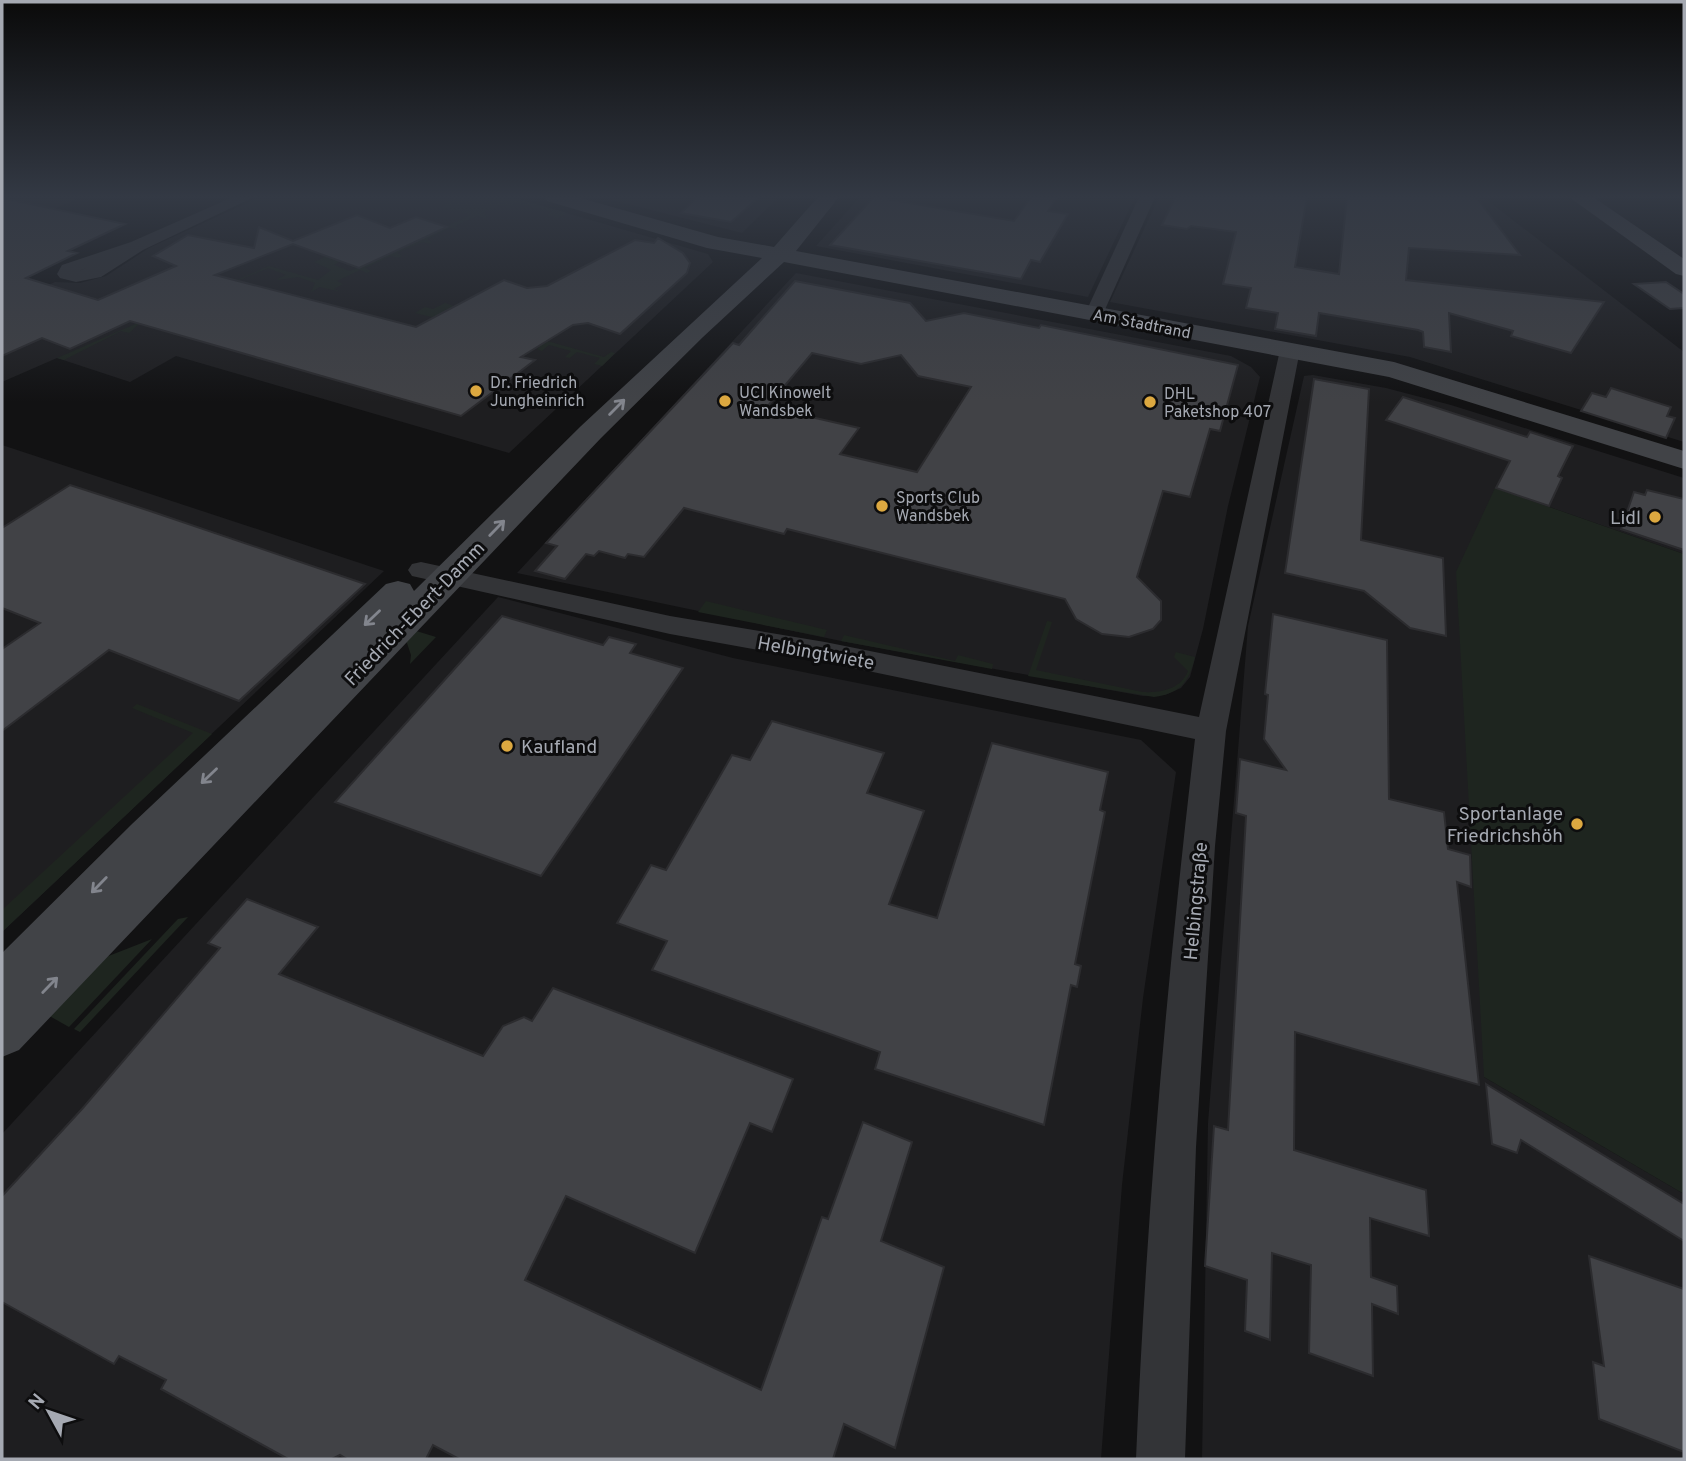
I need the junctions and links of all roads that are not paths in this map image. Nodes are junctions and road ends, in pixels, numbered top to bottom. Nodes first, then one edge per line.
1 (735, 265) edge
2 (769, 265) edge
3 (834, 265) edge
4 (1116, 265) edge
5 (1094, 314) junction
6 (1290, 350) junction
7 (1684, 460) edge
8 (435, 573) junction
9 (1211, 731) junction
10 (2, 985) edge
11 (2, 1033) edge
12 (1160, 1459) edge

1 - 8 main road, Friedrich-Ebert-Damm
8 -> 2 main road, Friedrich-Ebert-Damm
3 - 5 main road, Am Stadtrand
4 - 5 street
5 - 6 main road, Am Stadtrand
6 - 7 main road, Am Stadtrand
6 - 9 street, Helbingstraße
8 - 9 street, Helbingtwiete
8 -> 10 main road, Friedrich-Ebert-Damm
11 -> 8 main road, Friedrich-Ebert-Damm
9 - 12 street, Helbingstraße

